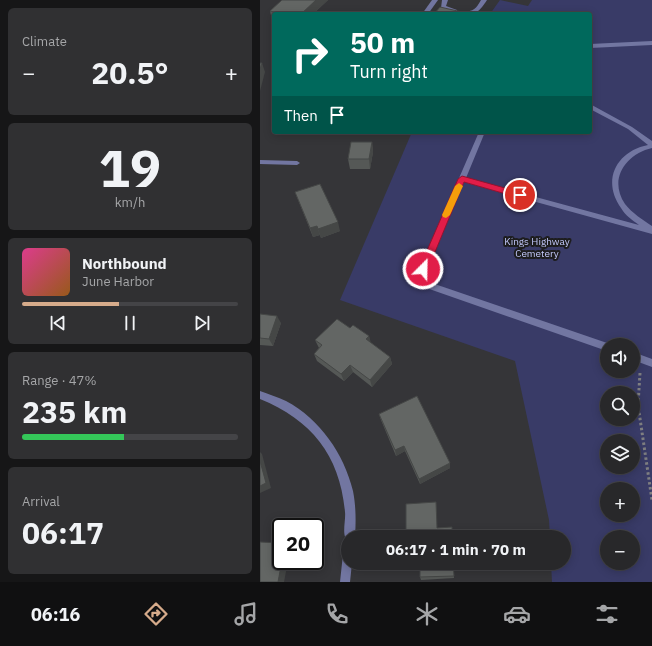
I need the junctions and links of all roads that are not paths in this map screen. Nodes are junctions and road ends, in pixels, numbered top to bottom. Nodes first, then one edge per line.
1 (435, 0) edge
2 (445, 0) edge
3 (484, 0) edge
4 (455, 11) edge
5 (426, 12) edge
6 (474, 12) edge
7 (652, 43) edge
8 (592, 46) edge
9 (592, 107) edge
10 (481, 134) edge
11 (652, 145) edge
12 (260, 162) edge
13 (298, 163) dead end
14 (462, 179) junction
15 (652, 230) edge
16 (600, 345) edge
17 (640, 358) edge
18 (652, 362) edge
19 (260, 395) edge
20 (350, 530) edge
21 (346, 570) edge
22 (345, 582) edge

1 - 5 street
2 - 4 street
3 - 6 street
7 - 8 street
9 - 11 street
10 - 14 street
11 - 15 street
12 - 13 street
14 - 15 street
14 - 16 street
17 - 18 street
19 - 20 street
21 - 22 street

